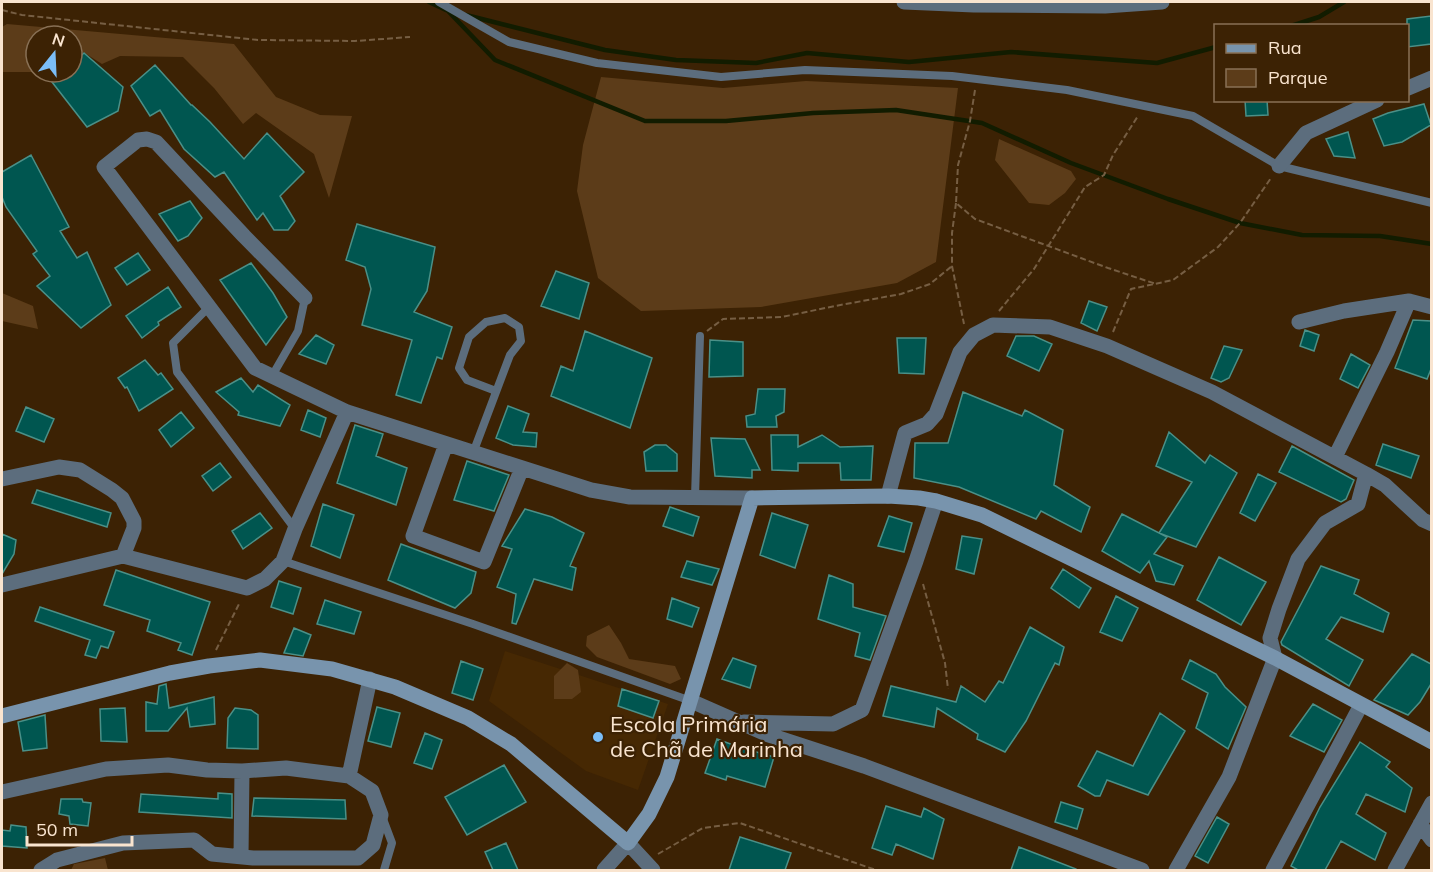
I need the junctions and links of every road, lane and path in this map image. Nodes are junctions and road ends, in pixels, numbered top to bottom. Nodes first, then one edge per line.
1 (439, 2) edge
2 (904, 2) edge
3 (1162, 2) edge
4 (974, 3) edge
5 (1106, 4) edge
6 (2, 10) edge
7 (410, 37) dead end
8 (1431, 78) edge
9 (977, 79) junction
10 (1409, 87) edge
11 (1373, 102) edge
12 (1145, 106) junction
13 (1279, 166) junction
14 (956, 202) junction
15 (1431, 203) edge
16 (1048, 245) junction
17 (952, 266) junction
18 (1156, 284) junction
19 (305, 298) joint
20 (1409, 301) junction
21 (209, 307) junction
22 (1431, 307) edge
23 (1299, 322) dead end
24 (986, 329) junction
25 (700, 336) joint
26 (964, 346) junction
27 (1107, 346) junction
28 (272, 376) junction
29 (496, 391) junction
30 (347, 412) junction
31 (446, 444) junction
32 (473, 453) junction
33 (1335, 457) junction
34 (522, 468) junction
35 (1366, 474) junction
36 (2, 479) edge
37 (888, 496) junction
38 (695, 497) junction
39 (752, 498) junction
40 (936, 501) junction
41 (1431, 524) edge
42 (294, 529) junction
43 (123, 556) junction
44 (283, 561) junction
45 (923, 584) dead end
46 (2, 585) edge
47 (247, 588) junction
48 (1275, 658) junction
49 (209, 666) junction
50 (370, 679) junction
51 (948, 689) dead end
52 (692, 701) junction
53 (1361, 705) junction
54 (2, 716) edge
55 (738, 721) junction
56 (1431, 742) edge
57 (242, 771) junction
58 (349, 776) junction
59 (2, 792) edge
60 (1431, 803) edge
61 (381, 815) junction
62 (1420, 824) junction
63 (1431, 840) edge
64 (628, 843) junction
65 (241, 856) junction
66 (649, 866) edge
67 (41, 870) edge
68 (384, 870) edge
69 (604, 870) edge
70 (876, 870) edge
71 (1142, 870) edge
72 (1176, 870) edge
73 (1273, 870) edge
74 (1395, 870) edge

1 - 9 lane
2 - 4 street
3 - 5 street
4 - 5 street
6 - 7 path
8 - 10 street
9 - 12 lane
9 - 14 path
11 - 13 street
12 - 13 lane
12 - 16 path
13 - 15 lane
13 - 18 path
14 - 16 path
14 - 17 path
16 - 18 path
16 - 24 path
17 - 25 path
17 - 26 path
18 - 27 path
19 - 21 street
19 - 28 lane
20 - 22 street
20 - 23 street
20 - 33 street
21 - 28 street
21 - 42 lane
24 - 26 street
24 - 27 street
25 - 38 lane
26 - 37 street
27 - 33 street
28 - 30 street
29 - 29 lane
29 - 32 lane
30 - 31 street
30 - 42 street
31 - 32 street
31 - 34 street
32 - 34 street
33 - 35 street
34 - 38 street
35 - 41 street
35 - 48 street
36 - 43 street
37 - 39 street
37 - 40 street
38 - 39 street
39 - 52 street
40 - 48 street
40 - 55 street
42 - 44 street
43 - 46 street
43 - 47 street
44 - 47 street
44 - 52 lane
45 - 51 path
47 - 49 path
48 - 53 street
48 - 72 street
49 - 50 street
49 - 54 street
50 - 58 street
50 - 64 street
52 - 55 street
52 - 64 street
53 - 56 street
53 - 73 street
55 - 71 street
57 - 58 street
57 - 59 street
57 - 65 street
58 - 61 street
60 - 62 street
61 - 65 street
61 - 68 lane
62 - 63 street
62 - 74 street
64 - 66 street
64 - 69 street
65 - 67 street
66 - 70 path

